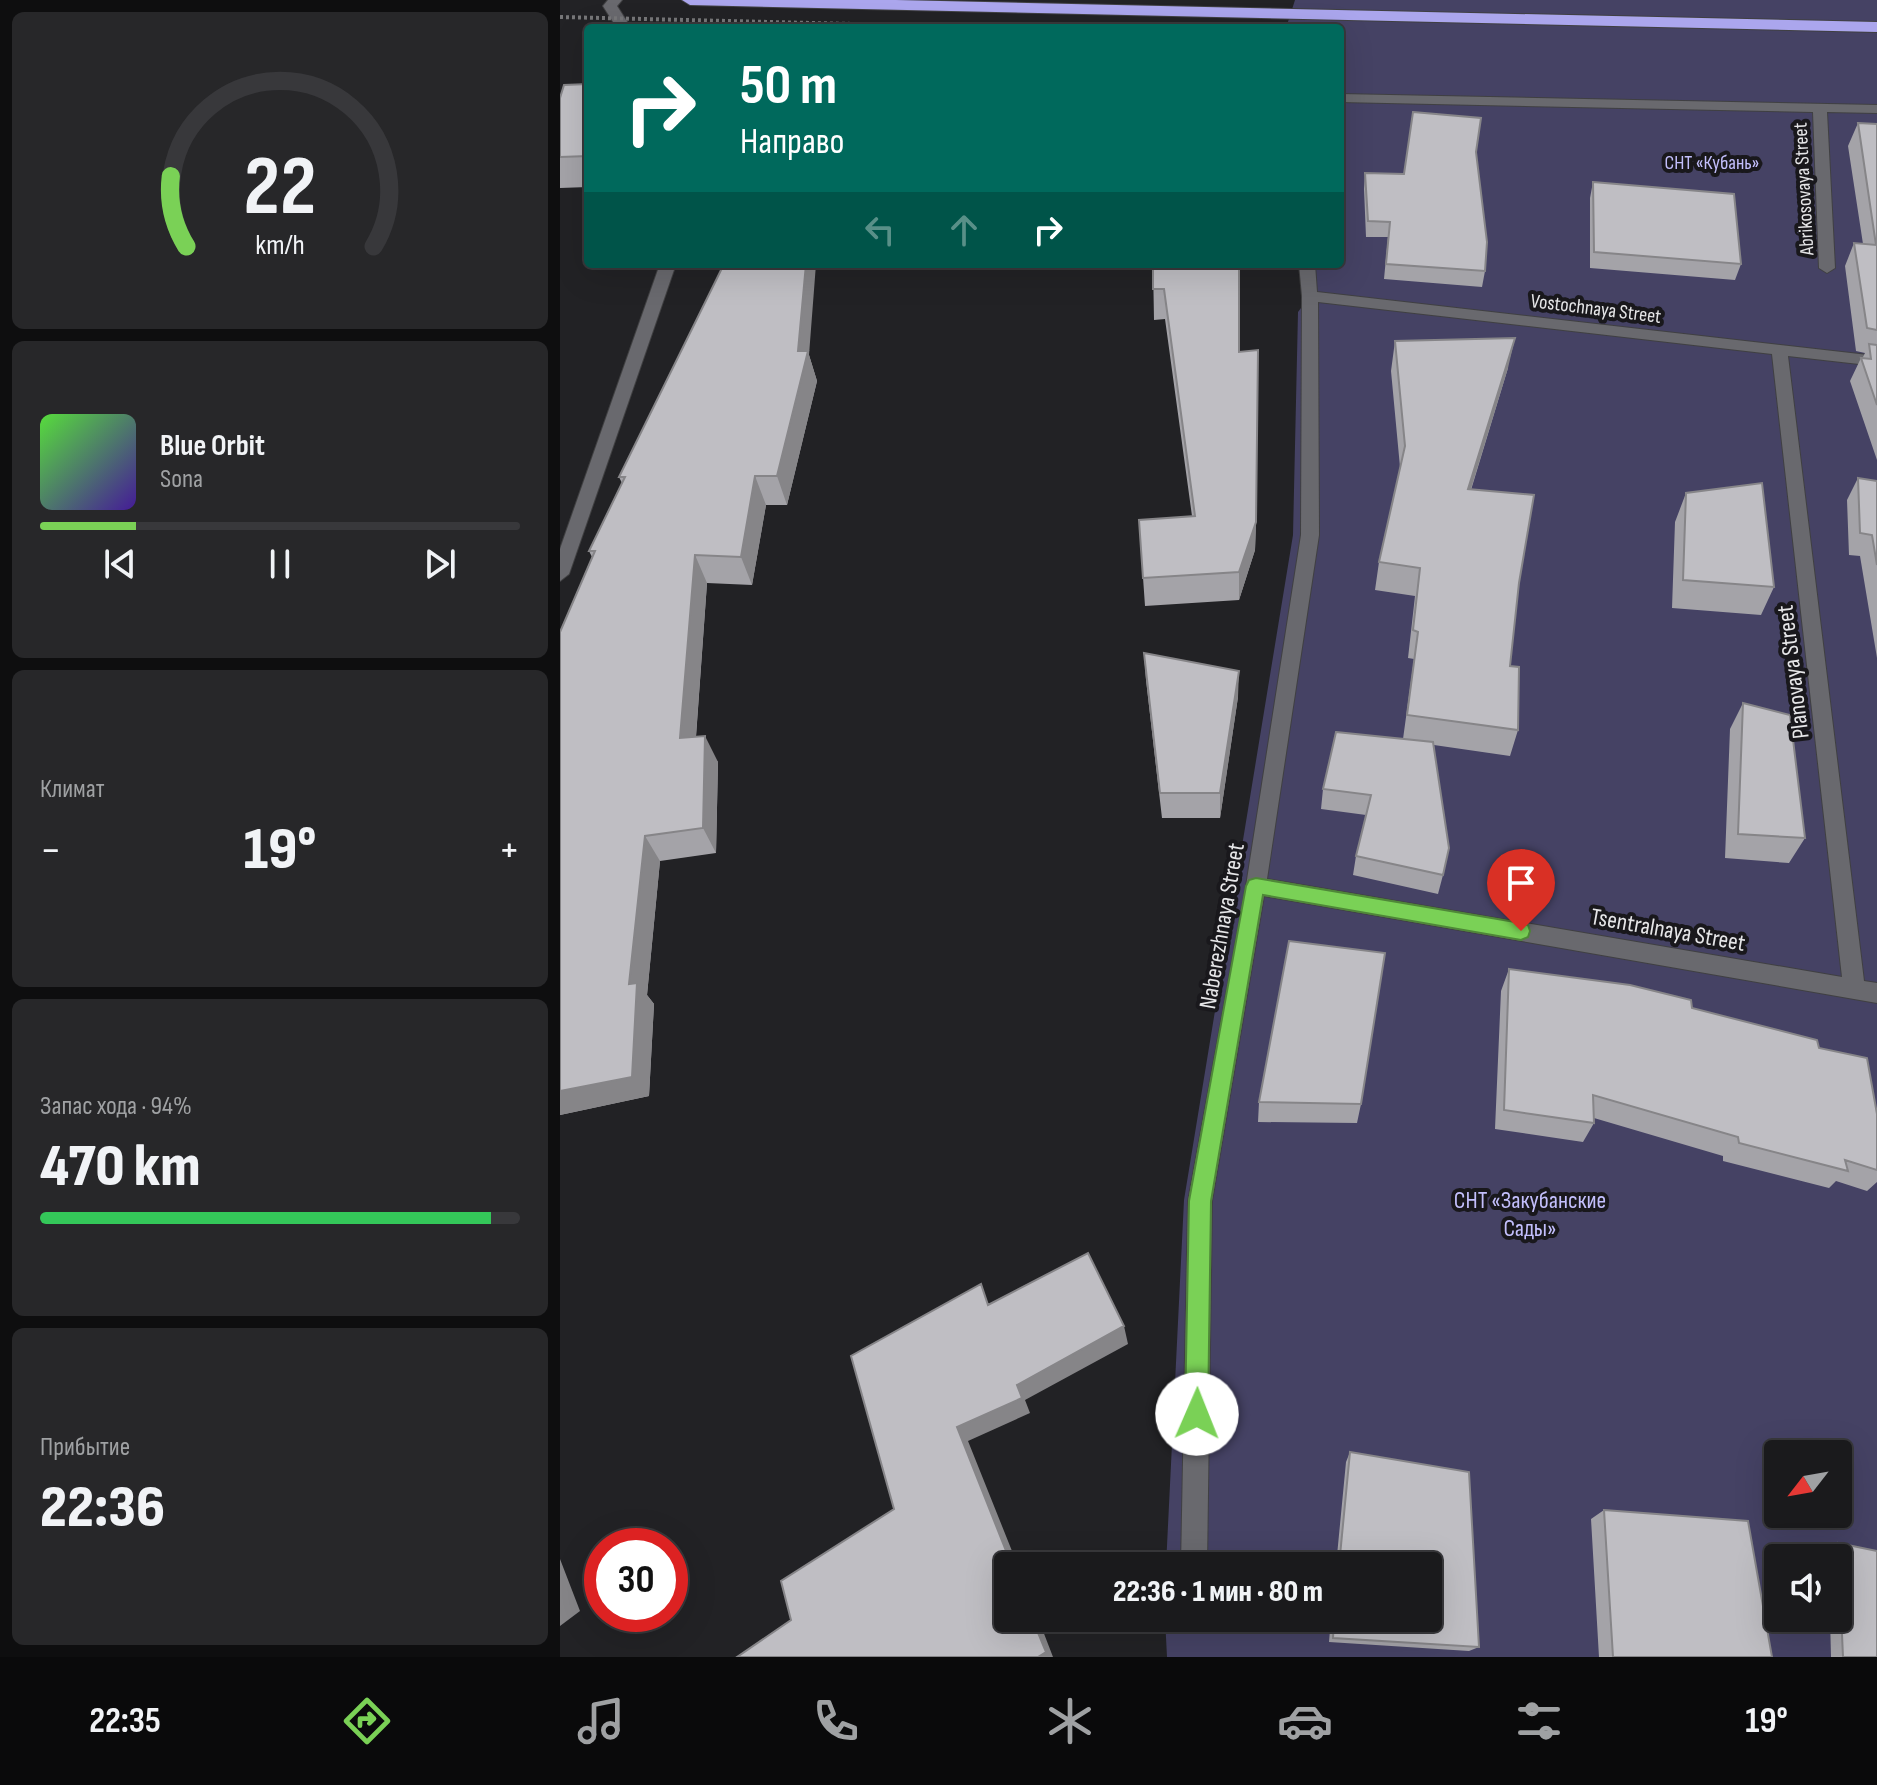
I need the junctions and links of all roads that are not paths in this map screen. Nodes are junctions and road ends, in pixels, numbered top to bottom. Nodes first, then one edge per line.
1 (615, 0) edge
2 (690, 0) edge
3 (939, 0) edge
4 (911, 5) junction
5 (621, 24) edge
6 (1877, 27) edge
7 (1344, 98) edge
8 (1820, 108) junction
9 (1877, 109) edge
10 (667, 268) edge
11 (1307, 268) edge
12 (1827, 268) dead end
13 (1310, 295) junction
14 (1779, 350) junction
15 (1877, 361) edge
16 (560, 574) edge
17 (1256, 886) junction
18 (1854, 989) junction
19 (1877, 993) edge
20 (1194, 1552) edge

1 - 5 street
2 - 4 highway
3 - 4 highway
4 - 6 highway
7 - 8 street
8 - 9 street
8 - 12 street, Abrikosovaya Street
10 - 16 street
11 - 13 street, Naberezhnaya Street
13 - 14 street, Vostochnaya Street
13 - 17 street, Naberezhnaya Street
14 - 15 street, Vostochnaya Street
14 - 18 street, Planovaya Street
17 - 18 street, Tsentralnaya Street
17 - 20 street, Naberezhnaya Street
18 - 19 street, Tsentralnaya Street

